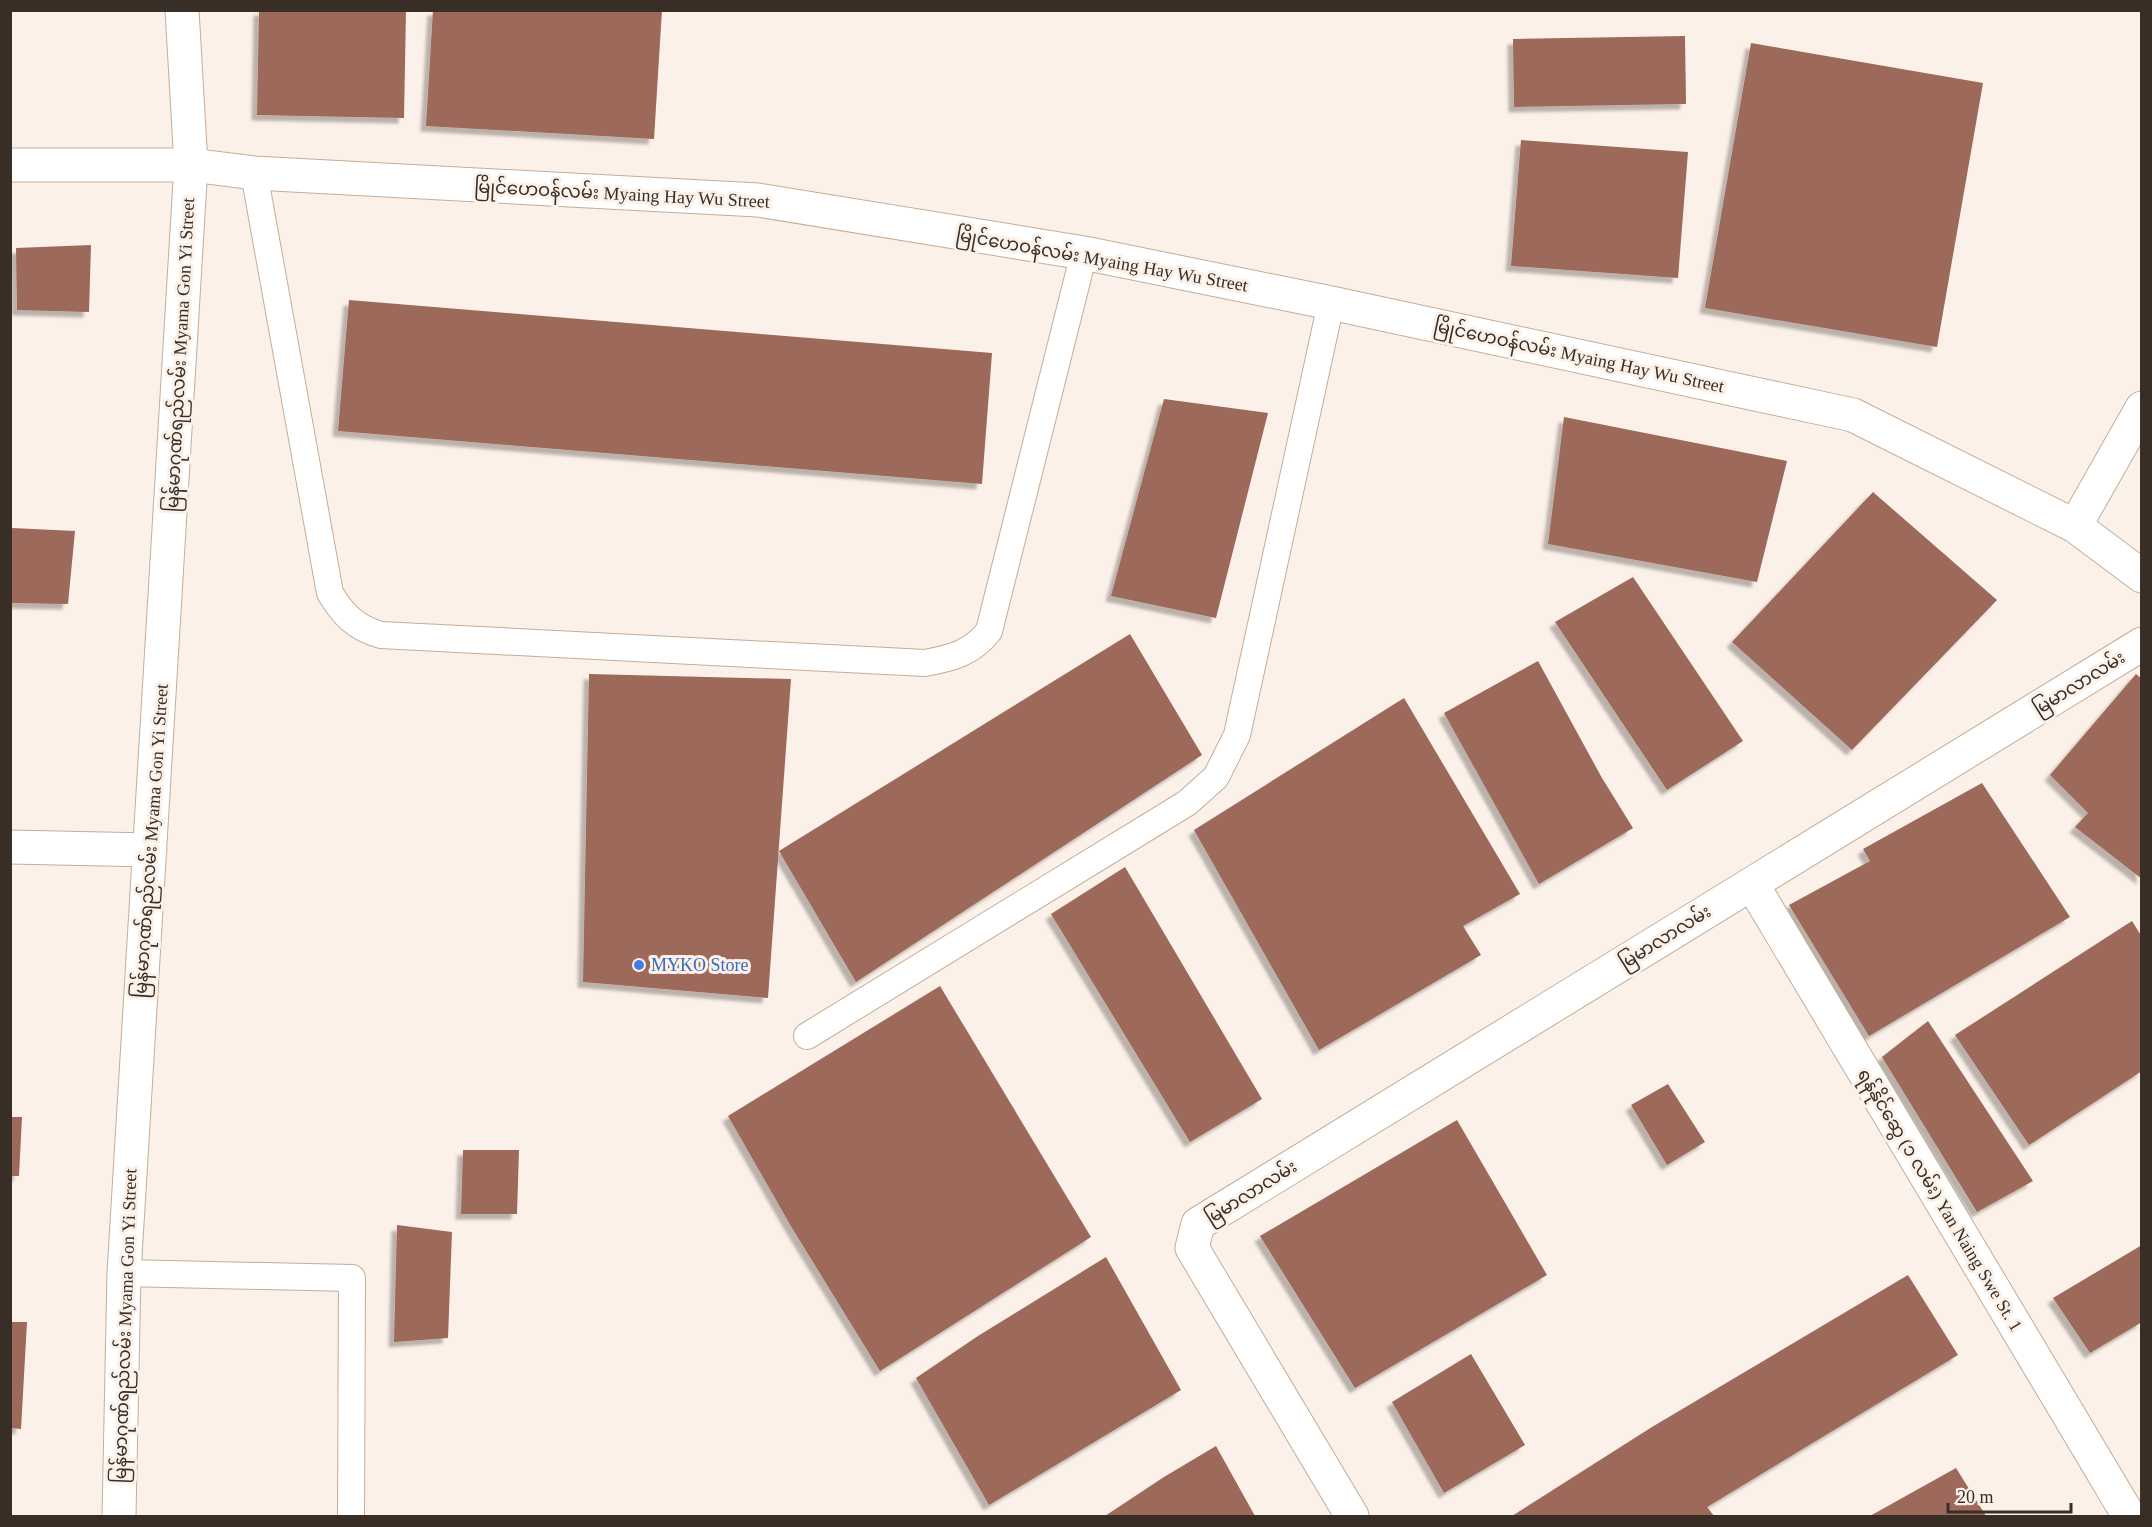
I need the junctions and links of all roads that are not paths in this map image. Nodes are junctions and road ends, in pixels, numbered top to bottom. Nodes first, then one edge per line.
1 (182, 10) edge
2 (10, 165) edge
3 (191, 165) junction
4 (254, 173) junction
5 (1084, 253) junction
6 (1331, 303) junction
7 (2142, 408) edge
8 (2075, 526) junction
9 (2142, 576) edge
10 (2142, 644) edge
11 (10, 846) edge
12 (150, 850) junction
13 (1752, 884) junction
14 (807, 1036) dead end
15 (124, 1273) junction
16 (120, 1516) edge
17 (351, 1516) edge
18 (1352, 1516) edge
19 (2129, 1516) edge

1 - 3 street, မြန်မာဂုဏ်ရည်လမ်း Myama Gon Yi Street
2 - 3 street, မြိုင်ဟေဝန်လမ်း Myaing Hay Wu Street
3 - 4 street, မြိုင်ဟေဝန်လမ်း Myaing Hay Wu Street
3 - 12 street, မြန်မာဂုဏ်ရည်လမ်း Myama Gon Yi Street
4 - 5 street, မြိုင်ဟေဝန်လမ်း Myaing Hay Wu Street
4 - 5 lane
5 - 6 street, မြိုင်ဟေဝန်လမ်း Myaing Hay Wu Street
6 - 8 street, မြိုင်ဟေဝန်လမ်း Myaing Hay Wu Street
6 - 14 lane
7 - 8 street
8 - 9 street, မြိုင်ဟေဝန်လမ်း Myaing Hay Wu Street
10 - 13 street, မြမာလာလမ်း
11 - 12 street
12 - 15 street, မြန်မာဂုဏ်ရည်လမ်း Myama Gon Yi Street
13 - 18 street, မြမာလာလမ်း
13 - 19 street, ရန်နိုင်ဆွေ (၁ လမ်း) Yan Naing Swe St. 1
15 - 16 street, မြန်မာဂုဏ်ရည်လမ်း Myama Gon Yi Street
15 - 17 lane

